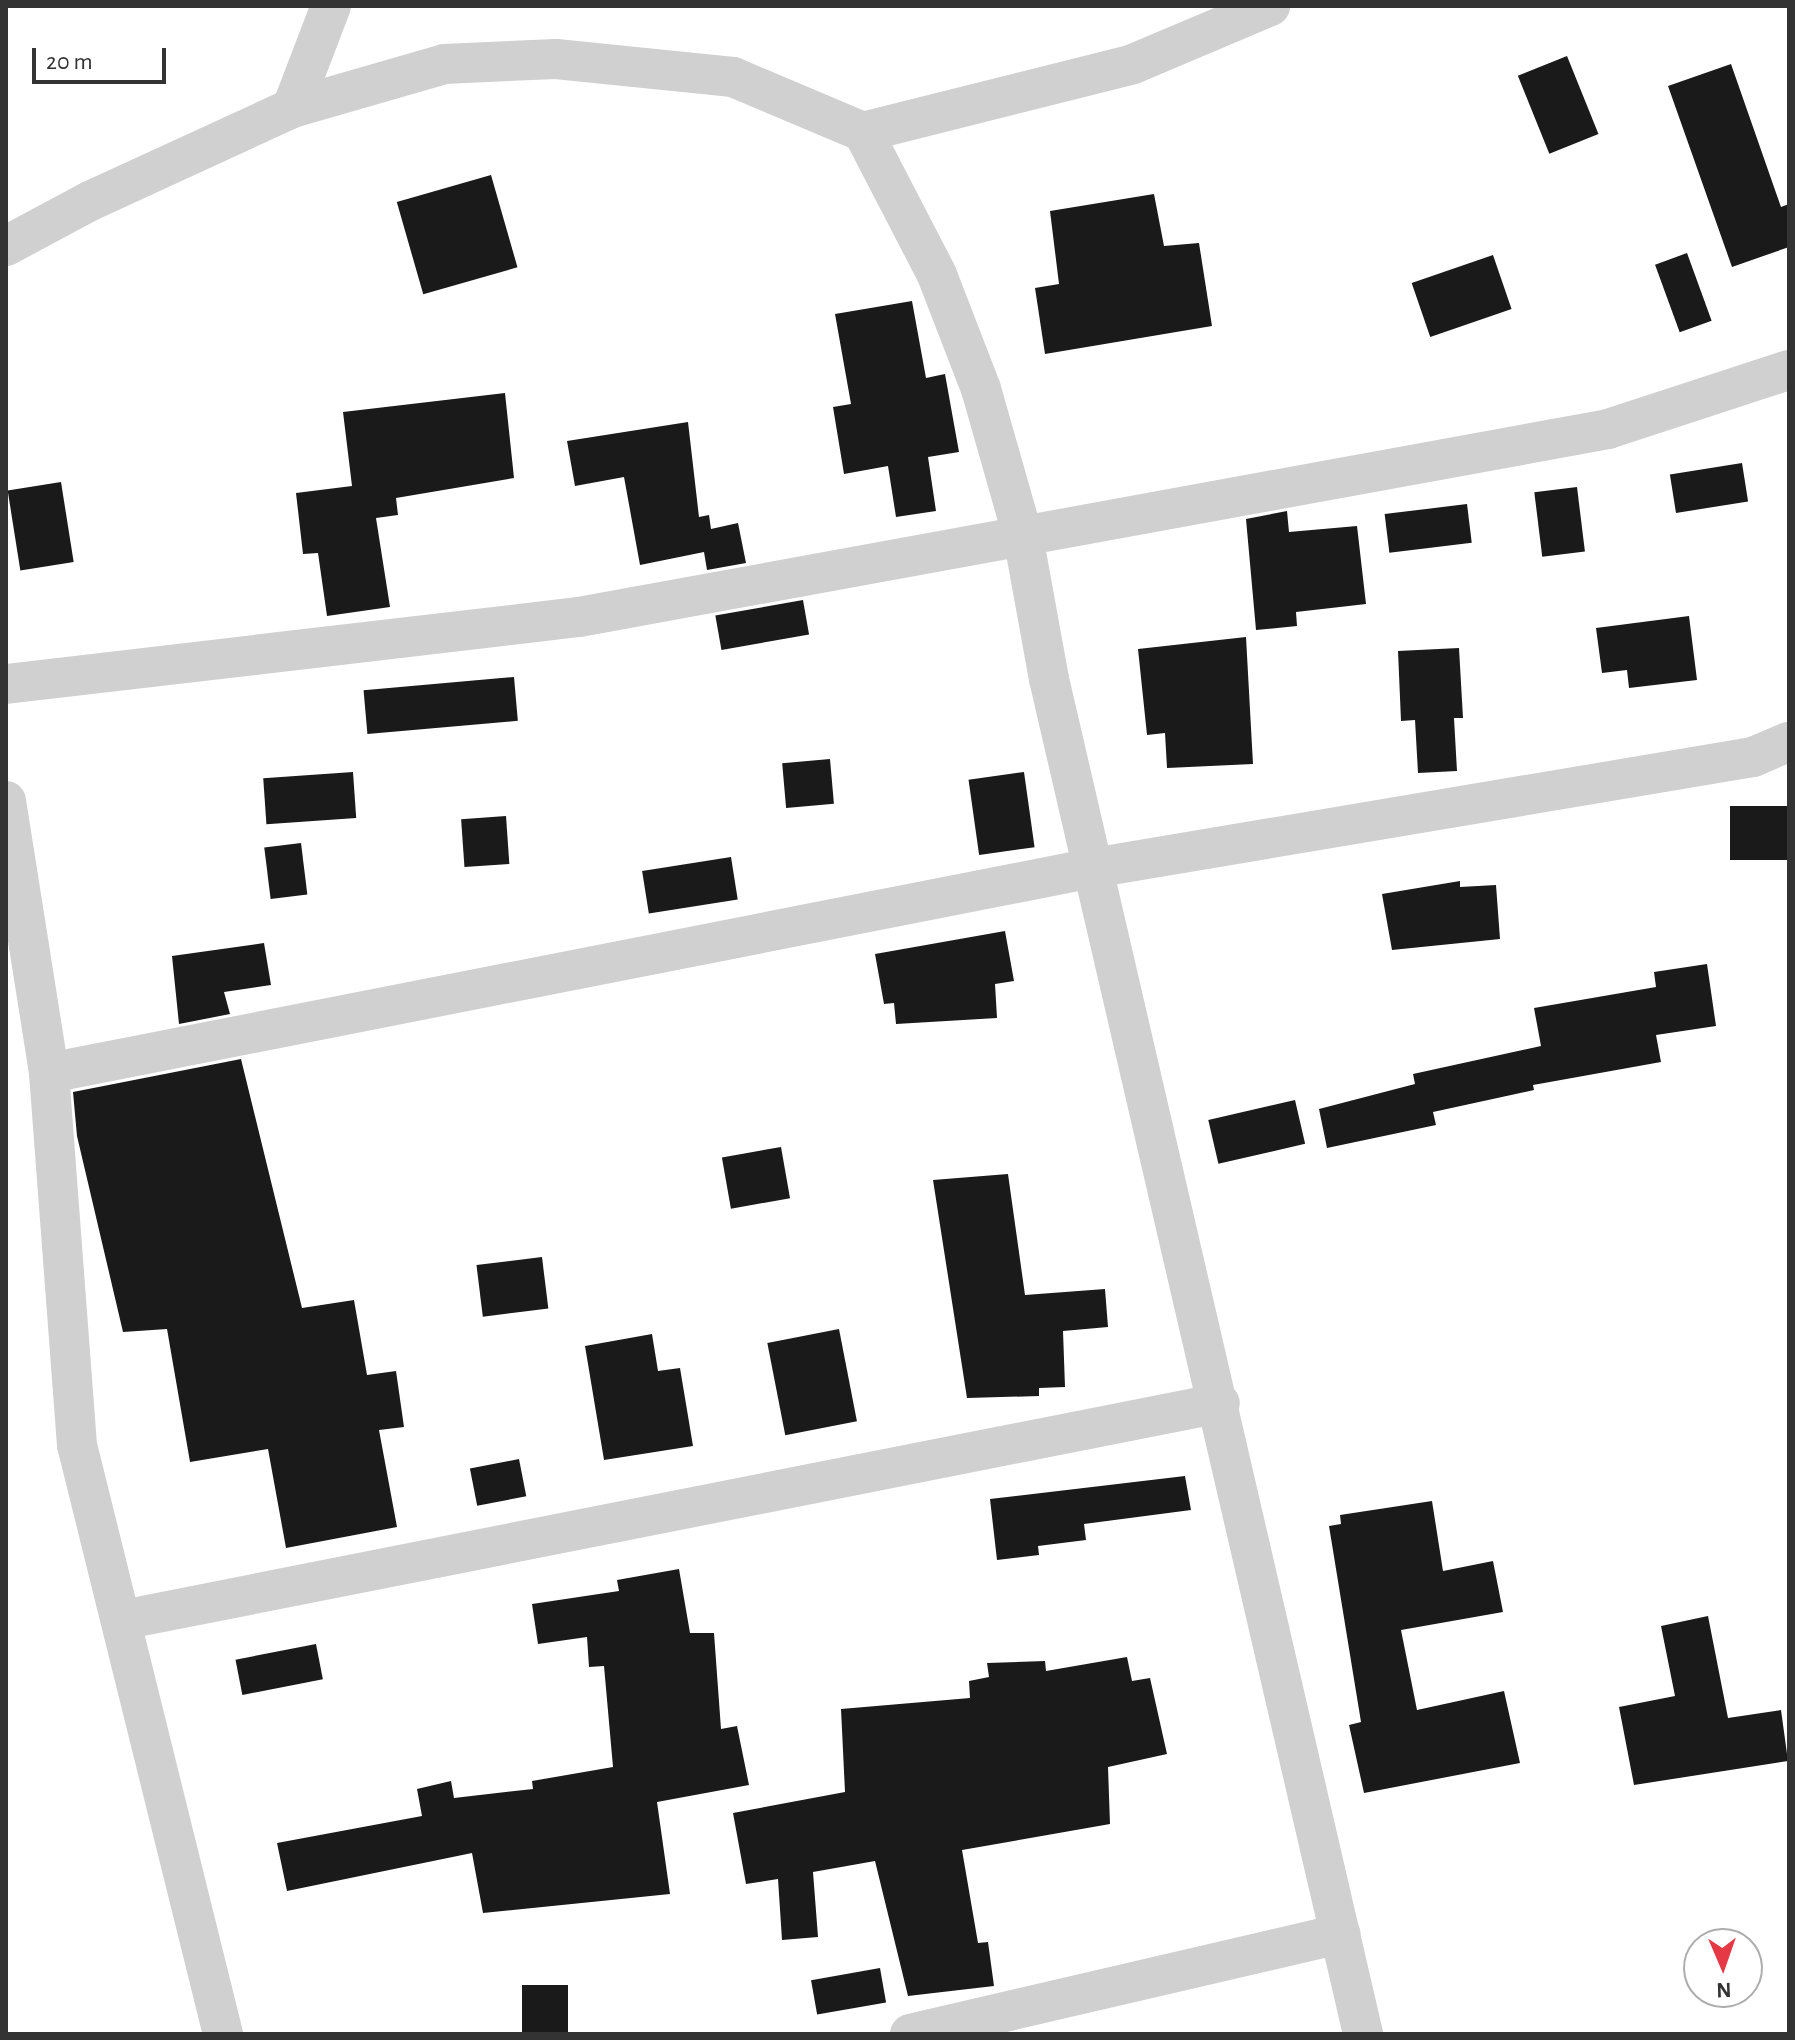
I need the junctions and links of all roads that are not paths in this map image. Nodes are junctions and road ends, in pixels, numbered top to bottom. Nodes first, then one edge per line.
1 (331, 6) edge
2 (1270, 6) edge
3 (292, 108) junction
4 (863, 132) junction
5 (6, 246) edge
6 (1789, 370) edge
7 (1023, 536) junction
8 (6, 684) edge
9 (1789, 742) edge
10 (6, 801) edge
11 (1093, 868) junction
12 (49, 1073) junction
13 (1220, 1403) junction
14 (122, 1620) junction
15 (1341, 1934) junction
16 (223, 2034) edge
17 (910, 2034) edge
18 (1363, 2034) edge

1 - 3 street
2 - 4 street
3 - 4 street
3 - 5 street
4 - 7 street
6 - 7 street
7 - 8 street
7 - 11 street
9 - 11 street
10 - 12 street
11 - 12 street
11 - 13 street
12 - 14 street
13 - 14 street
13 - 15 street
14 - 16 street
15 - 17 street
15 - 18 street

